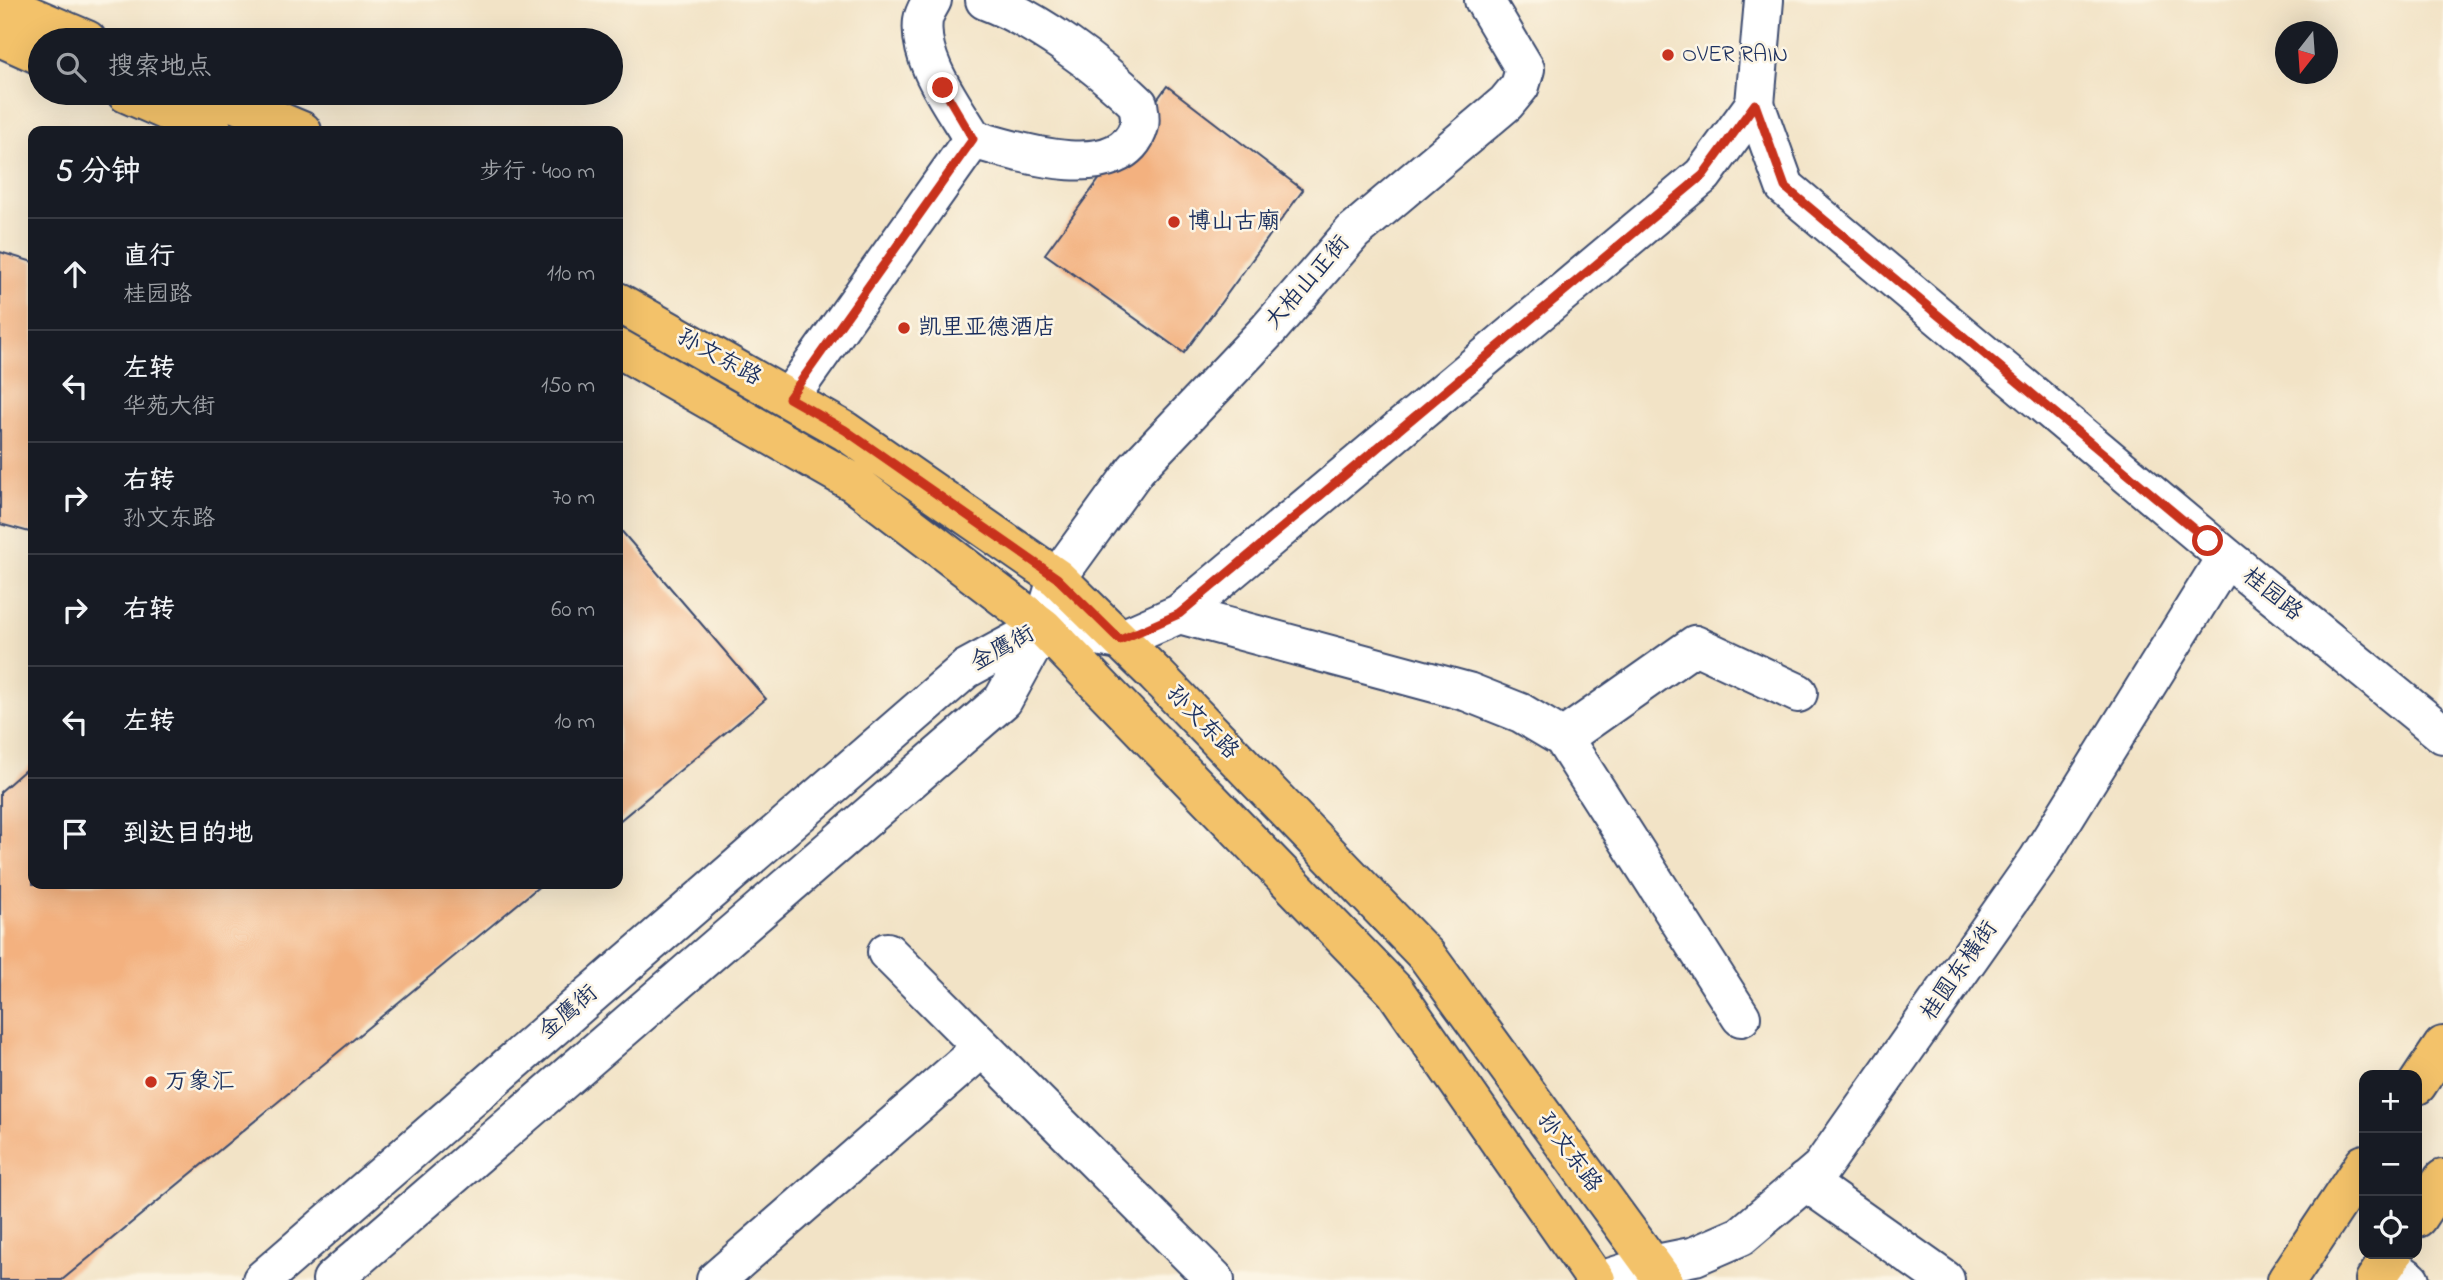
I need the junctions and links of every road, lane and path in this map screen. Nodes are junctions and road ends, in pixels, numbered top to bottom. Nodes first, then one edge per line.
1 (932, 0) edge
2 (985, 0) edge
3 (1484, 0) edge
4 (1764, 0) edge
5 (0, 4) edge
6 (58, 28) edge
7 (0, 37) edge
8 (28, 50) edge
9 (1755, 104) junction
10 (153, 105) edge
11 (240, 105) edge
12 (201, 126) edge
13 (290, 126) edge
14 (973, 139) junction
15 (623, 305) edge
16 (623, 351) edge
17 (789, 398) junction
18 (2226, 557) junction
19 (1057, 578) junction
20 (1179, 614) junction
21 (1043, 627) junction
22 (1120, 640) junction
23 (1798, 693) dead end
24 (2443, 734) edge
25 (1563, 738) junction
26 (887, 952) dead end
27 (1741, 1017) dead end
28 (2443, 1046) edge
29 (982, 1048) junction
30 (2422, 1078) edge
31 (2359, 1172) edge
32 (2443, 1180) edge
33 (1805, 1181) junction
34 (2422, 1211) edge
35 (1657, 1272) edge
36 (262, 1280) edge
37 (332, 1280) edge
38 (716, 1280) edge
39 (1215, 1280) edge
40 (1597, 1280) edge
41 (1603, 1280) edge
42 (1945, 1280) edge
43 (2287, 1280) edge

1 - 14 street
2 - 14 street
3 - 19 street, 大柏山正街
4 - 9 street
5 - 6 main road
7 - 8 main road
9 - 18 street, 桂园路
9 - 20 street
10 - 12 main road
11 - 13 main road
14 - 17 street
15 - 17 main road, 孙文东路
16 - 21 main road, 孙文东路
17 - 19 main road, 孙文东路
18 - 24 street, 桂园路
18 - 33 street, 桂圆东横街
19 - 21 street, 大柏山正街
19 - 22 main road, 孙文东路
20 - 22 street
20 - 25 street
21 - 22 street
21 - 36 street, 金鹰街
21 - 37 street, 金鹰街
21 - 40 main road, 孙文东路
22 - 35 main road, 孙文东路
23 - 25 street
25 - 27 street
26 - 29 street
28 - 30 main road
29 - 38 street
29 - 39 street
31 - 43 main road
32 - 34 main road
33 - 35 street, 桂圆东横街
33 - 42 street
35 - 41 street, 桂圆东横街

